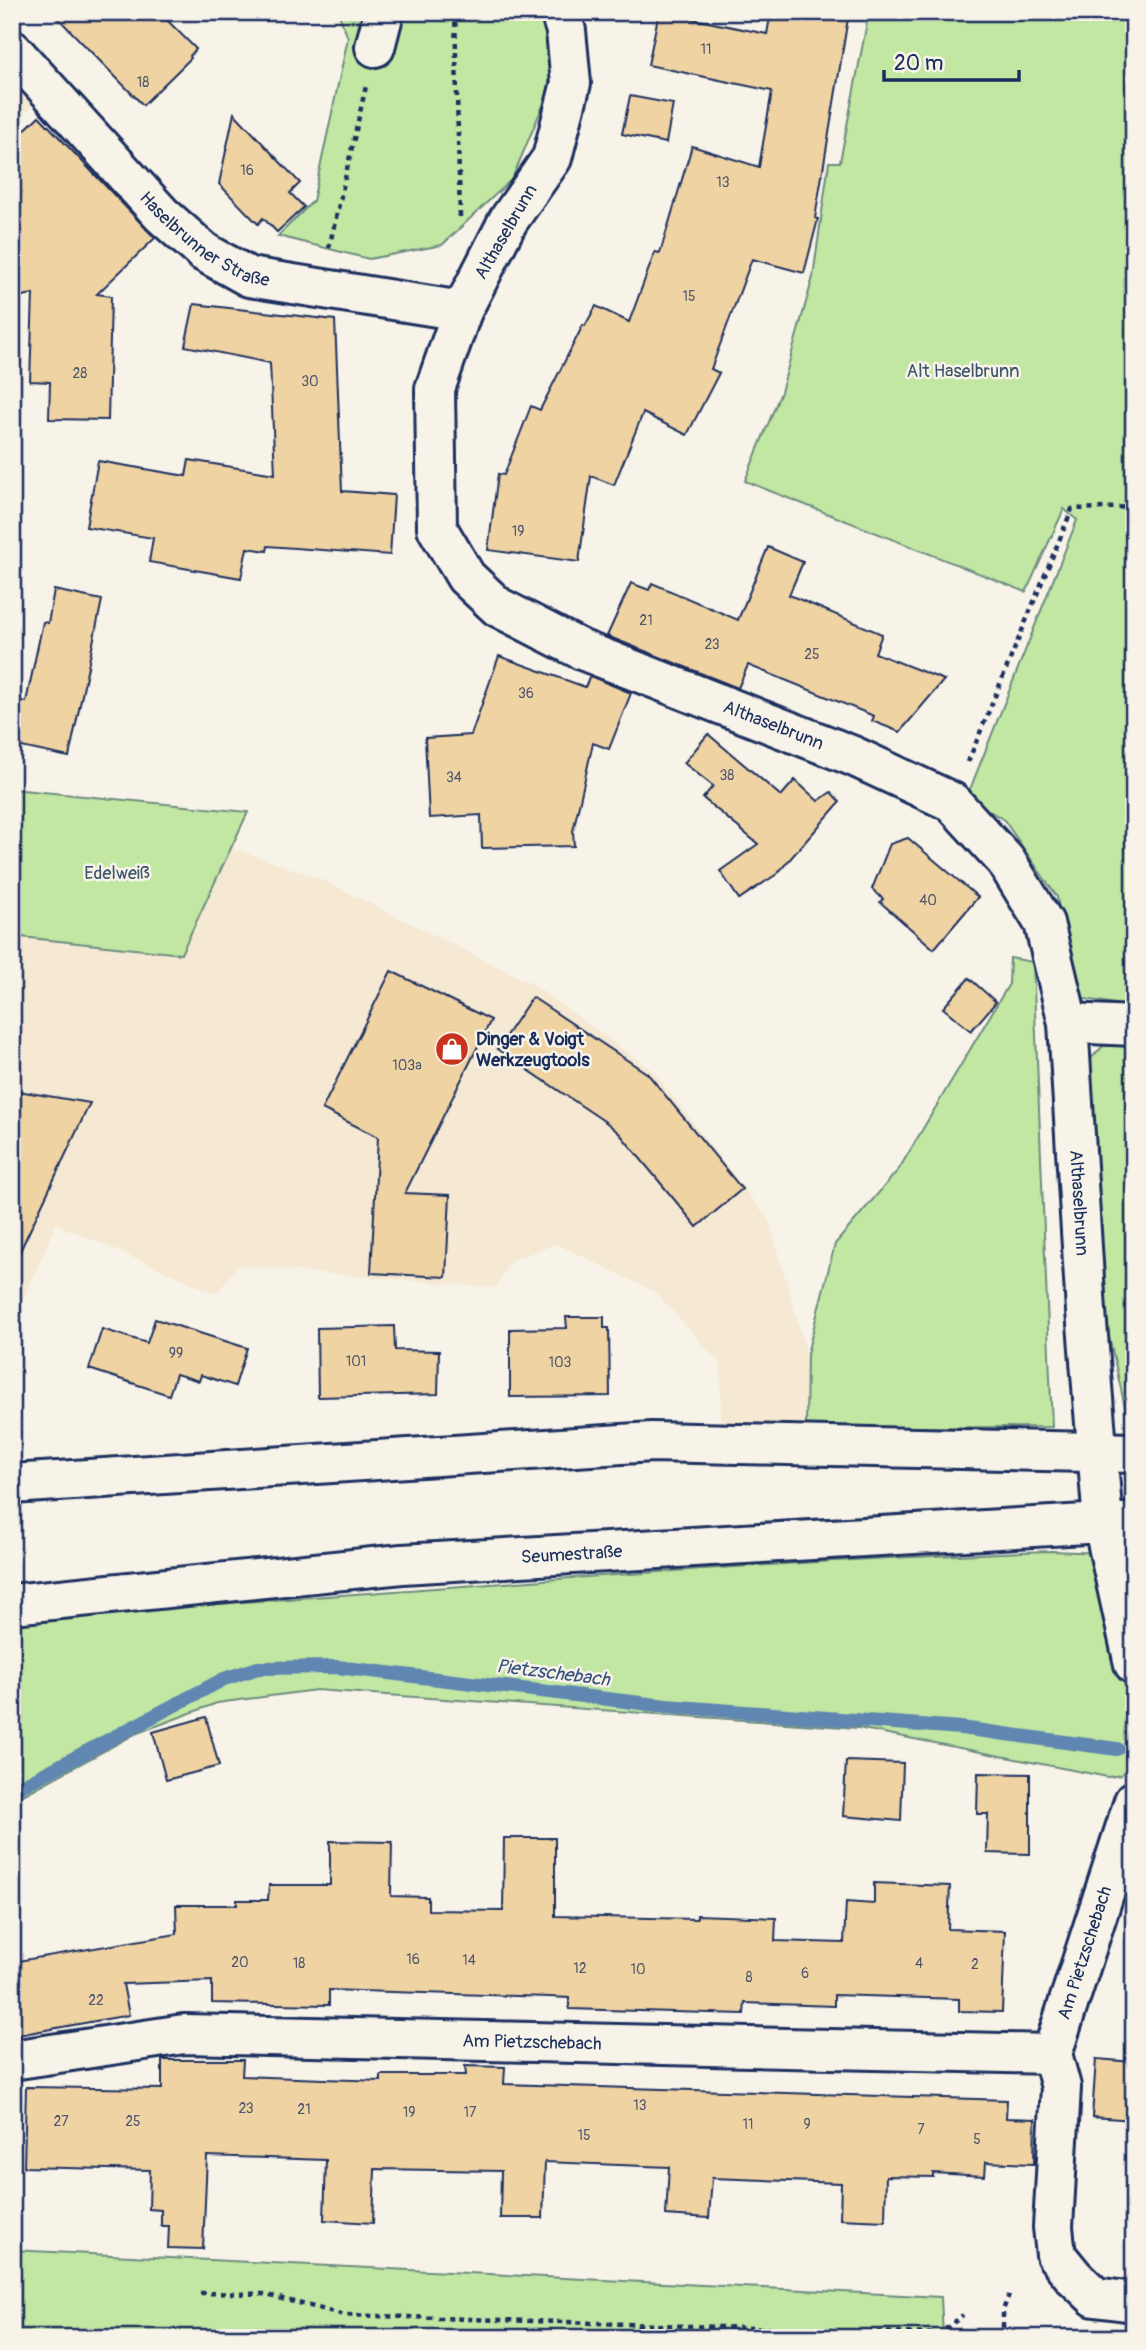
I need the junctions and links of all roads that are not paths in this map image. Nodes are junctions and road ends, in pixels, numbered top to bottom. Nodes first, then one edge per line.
1 (561, 12) edge
2 (12, 50) edge
3 (462, 311) junction
4 (1068, 1023) junction
5 (1134, 1026) edge
6 (1097, 1450) junction
7 (1134, 1453) edge
8 (12, 1484) edge
9 (1118, 1523) edge
10 (12, 1604) edge
11 (1134, 1664) edge
12 (1133, 1808) edge
13 (1052, 2054) junction
14 (12, 2060) edge
15 (1134, 2302) edge

1 - 3 street, Althaselbrunn
2 - 3 street, Haselbrunner Straße
3 - 4 street, Althaselbrunn
4 - 5 street
4 - 6 street, Althaselbrunn
6 - 7 street
6 - 8 street
6 - 9 street, Althaselbrunn
9 - 10 street, Seumestraße
9 - 11 street
12 - 13 street, Am Pietzschebach
13 - 14 street, Am Pietzschebach
13 - 15 street

